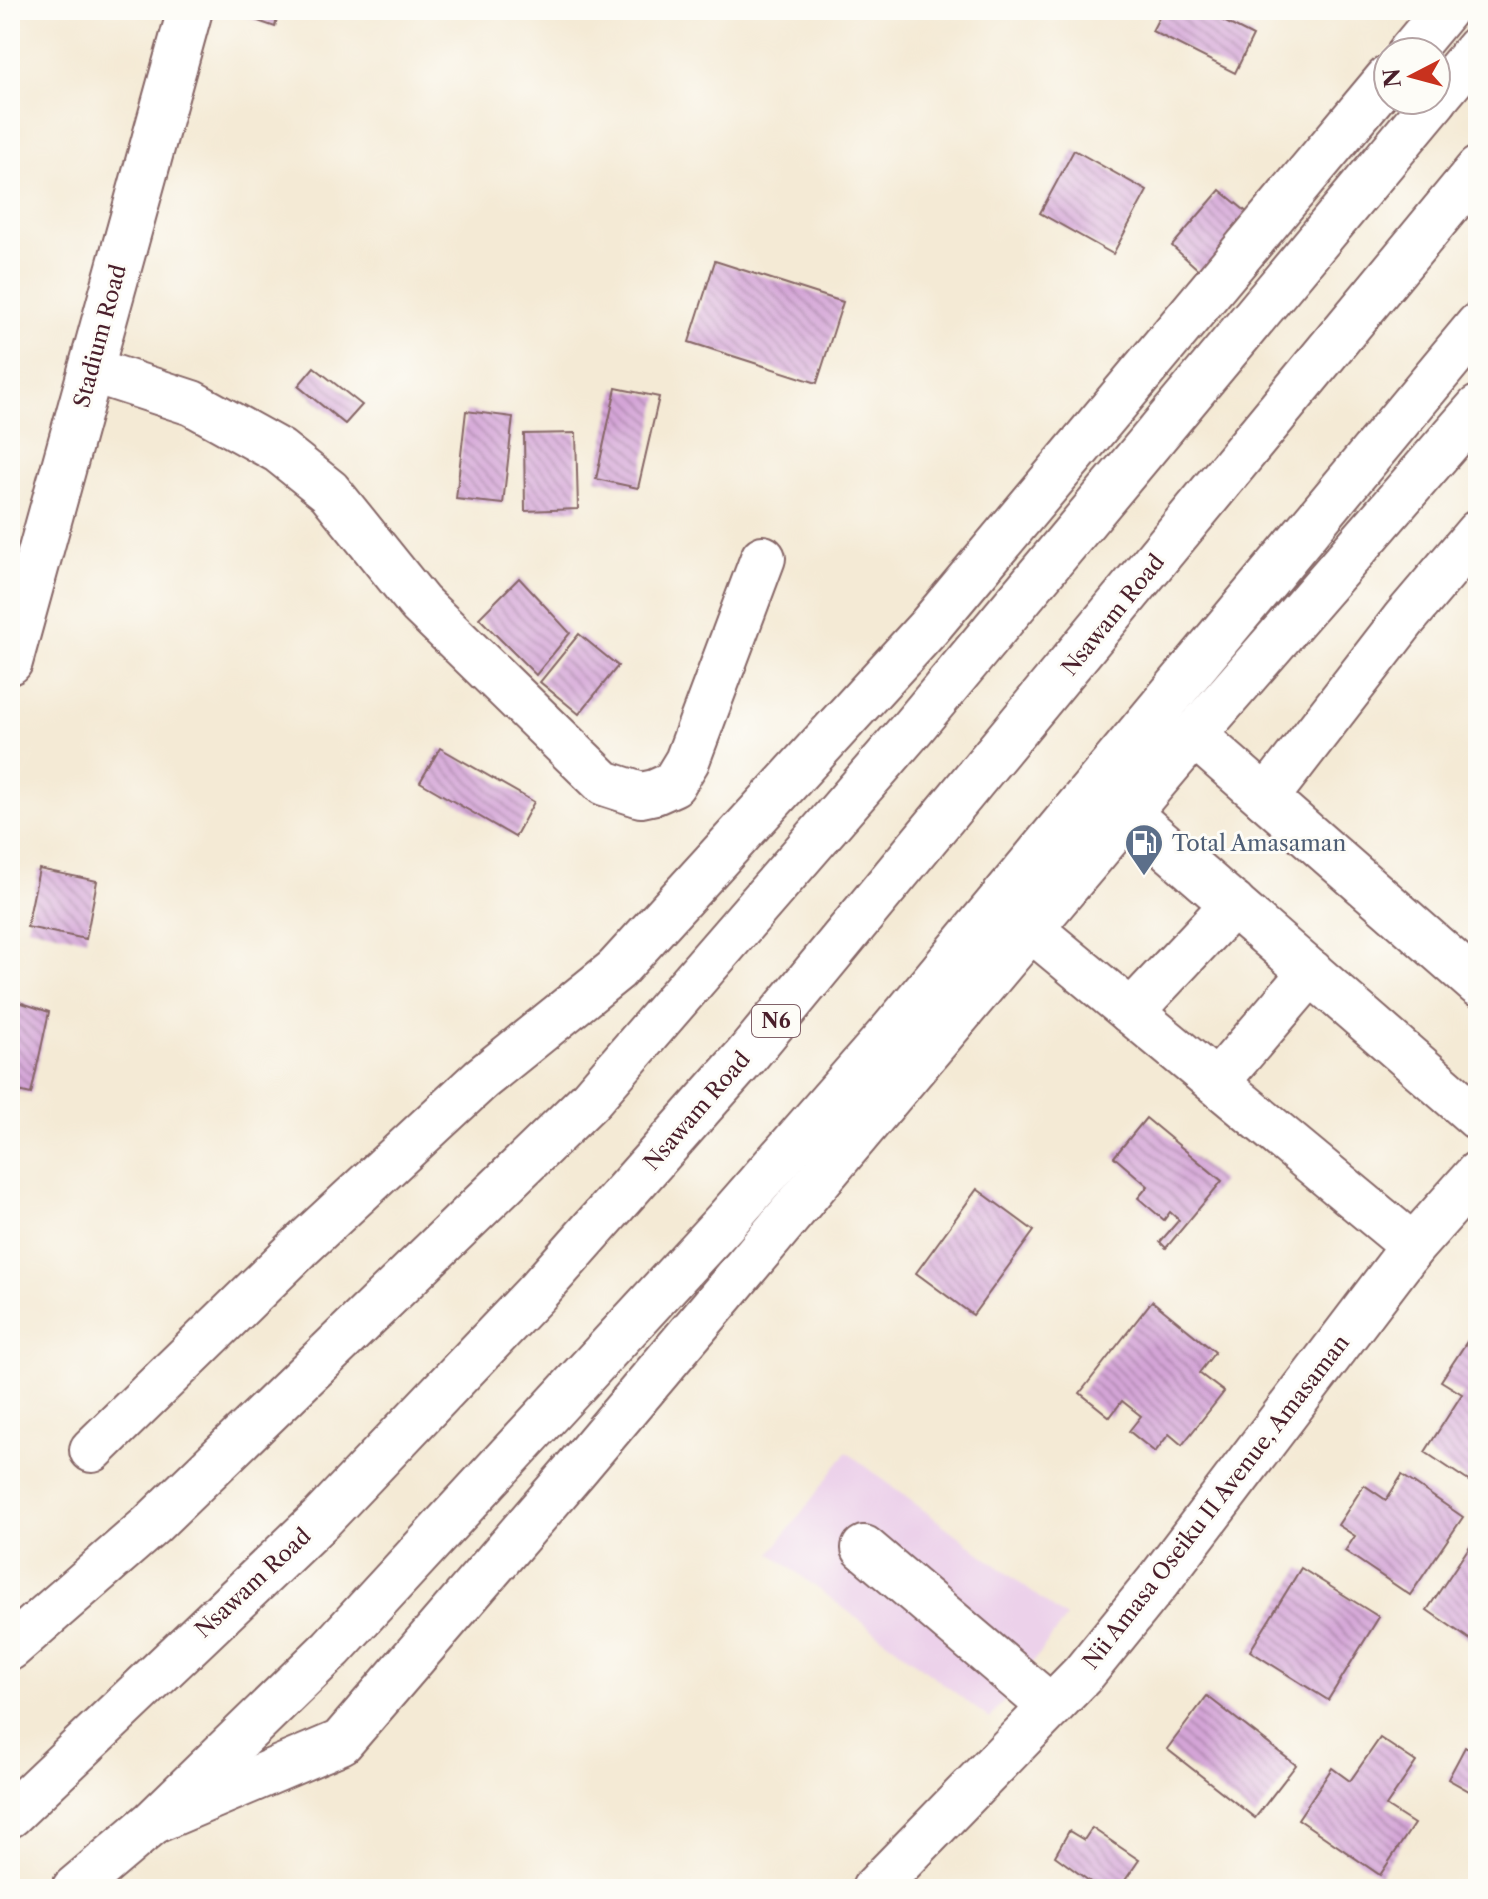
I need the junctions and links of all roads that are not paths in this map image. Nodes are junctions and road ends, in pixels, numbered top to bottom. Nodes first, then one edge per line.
1 (190, 10) edge
2 (1444, 10) edge
3 (1478, 26) edge
4 (1423, 36) edge
5 (1478, 48) edge
6 (1452, 79) edge
7 (1372, 97) edge
8 (1421, 116) edge
9 (1478, 169) edge
10 (1478, 325) edge
11 (91, 370) junction
12 (1478, 408) edge
13 (1478, 532) edge
14 (763, 558) dead end
15 (10, 662) edge
16 (1194, 735) junction
17 (1266, 798) junction
18 (1129, 814) junction
19 (1233, 904) junction
20 (1031, 929) junction
21 (1311, 972) junction
22 (1478, 984) edge
23 (1131, 1012) junction
24 (1217, 1082) junction
25 (1478, 1118) edge
26 (1478, 1173) edge
27 (1413, 1246) junction
28 (92, 1450) dead end
29 (864, 1548) dead end
30 (10, 1648) edge
31 (1051, 1707) junction
32 (10, 1815) edge
33 (153, 1822) junction
34 (74, 1889) edge
35 (874, 1889) edge

1 - 11 main road, Stadium Road
2 - 3 main road
2 - 4 main road
5 - 6 main road
7 - 28 main road
8 - 30 main road
9 - 32 main road, Nsawam Road / N6
10 - 33 main road
11 - 14 main road
11 - 15 main road, Stadium Road
12 - 16 main road
13 - 17 main road
16 - 17 main road
16 - 18 main road
17 - 22 main road
18 - 19 main road
18 - 20 main road
19 - 21 main road
19 - 23 main road
20 - 23 main road
20 - 33 main road
21 - 24 main road
21 - 25 main road
23 - 24 main road
24 - 27 main road
26 - 27 main road, Nii Amasa Oseiku II Avenue, Amasaman
27 - 31 main road, Nii Amasa Oseiku II Avenue, Amasaman
29 - 31 main road
31 - 35 main road, Nii Amasa Oseiku II Avenue, Amasaman
33 - 34 main road

